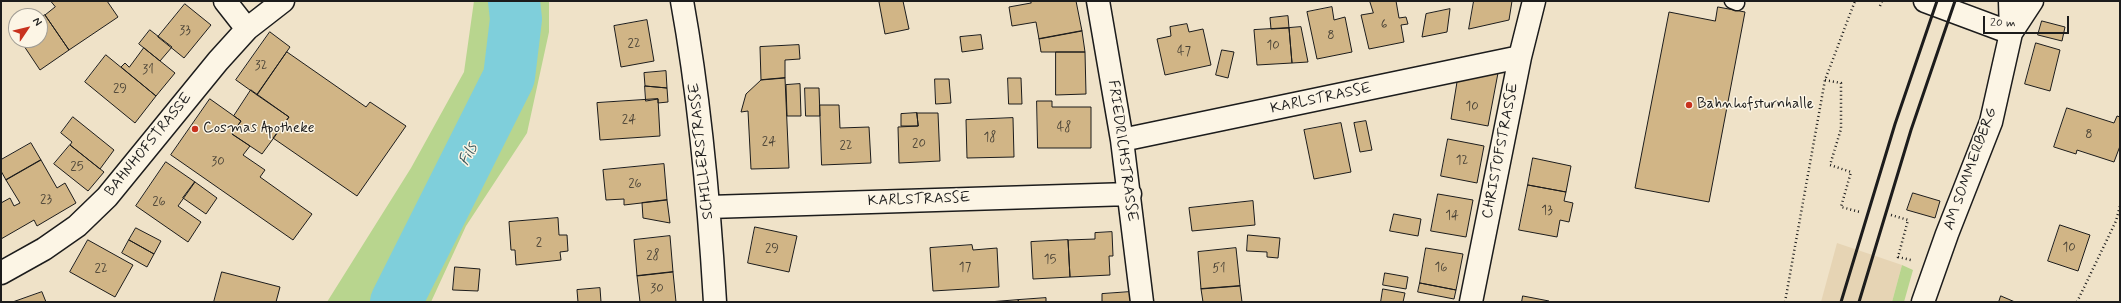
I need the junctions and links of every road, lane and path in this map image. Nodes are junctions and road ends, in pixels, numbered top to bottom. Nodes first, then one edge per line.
1 (225, 1) edge
2 (283, 1) edge
3 (682, 1) edge
4 (1098, 1) edge
5 (1534, 1) edge
6 (1855, 1) edge
7 (1882, 1) edge
8 (1925, 1) edge
9 (2010, 1) edge
10 (2032, 1) edge
11 (1880, 6) dead end
12 (247, 29) junction
13 (2011, 33) junction
14 (1520, 57) junction
15 (1825, 80) junction
16 (1122, 140) junction
17 (1130, 194) junction
18 (2120, 206) edge
19 (709, 207) junction
20 (1860, 212) dead end
21 (1891, 215) dead end
22 (1903, 218) dead end
23 (1, 273) edge
24 (715, 302) edge
25 (1142, 302) edge
26 (1471, 302) edge
27 (1785, 302) edge
28 (1923, 302) edge
29 (2077, 302) edge

1 - 12 street
2 - 12 street, BAHNHOFSTRASSE
3 - 19 street, SCHILLERSTRASSE
4 - 16 street, FRIEDRICHSTRASSE
5 - 14 street, CHRISTOFSTRASSE
6 - 15 path
7 - 11 path
8 - 13 street
9 - 13 street, AM SOMMERBERG
10 - 13 street, AM SOMMERBERG
12 - 23 street, BAHNHOFSTRASSE
13 - 28 street, AM SOMMERBERG
14 - 16 street, KARLSTRASSE
14 - 26 street, CHRISTOFSTRASSE
15 - 20 path
15 - 27 path
16 - 17 street, FRIEDRICHSTRASSE
17 - 19 street, KARLSTRASSE
17 - 25 street, FRIEDRICHSTRASSE
18 - 29 path
19 - 24 street, SCHILLERSTRASSE
21 - 22 path

